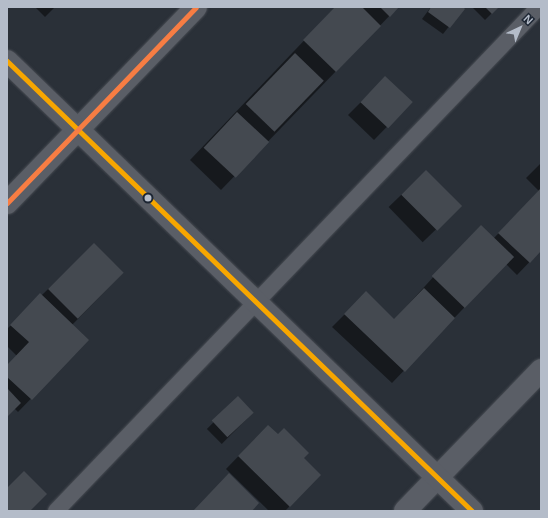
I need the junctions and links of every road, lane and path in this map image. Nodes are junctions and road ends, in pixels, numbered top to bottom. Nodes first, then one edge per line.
1 (196, 7) edge
2 (539, 7) edge
3 (7, 61) edge
4 (79, 128) junction
5 (7, 203) edge
6 (257, 304) junction
7 (541, 370) edge
8 (437, 477) junction
9 (56, 511) edge
10 (405, 511) edge
11 (472, 511) edge

1 - 4 street
2 - 6 lane
3 - 4 street
4 - 5 street
4 - 6 street
6 - 8 street
6 - 9 lane
7 - 8 street
8 - 10 street
8 - 11 street

